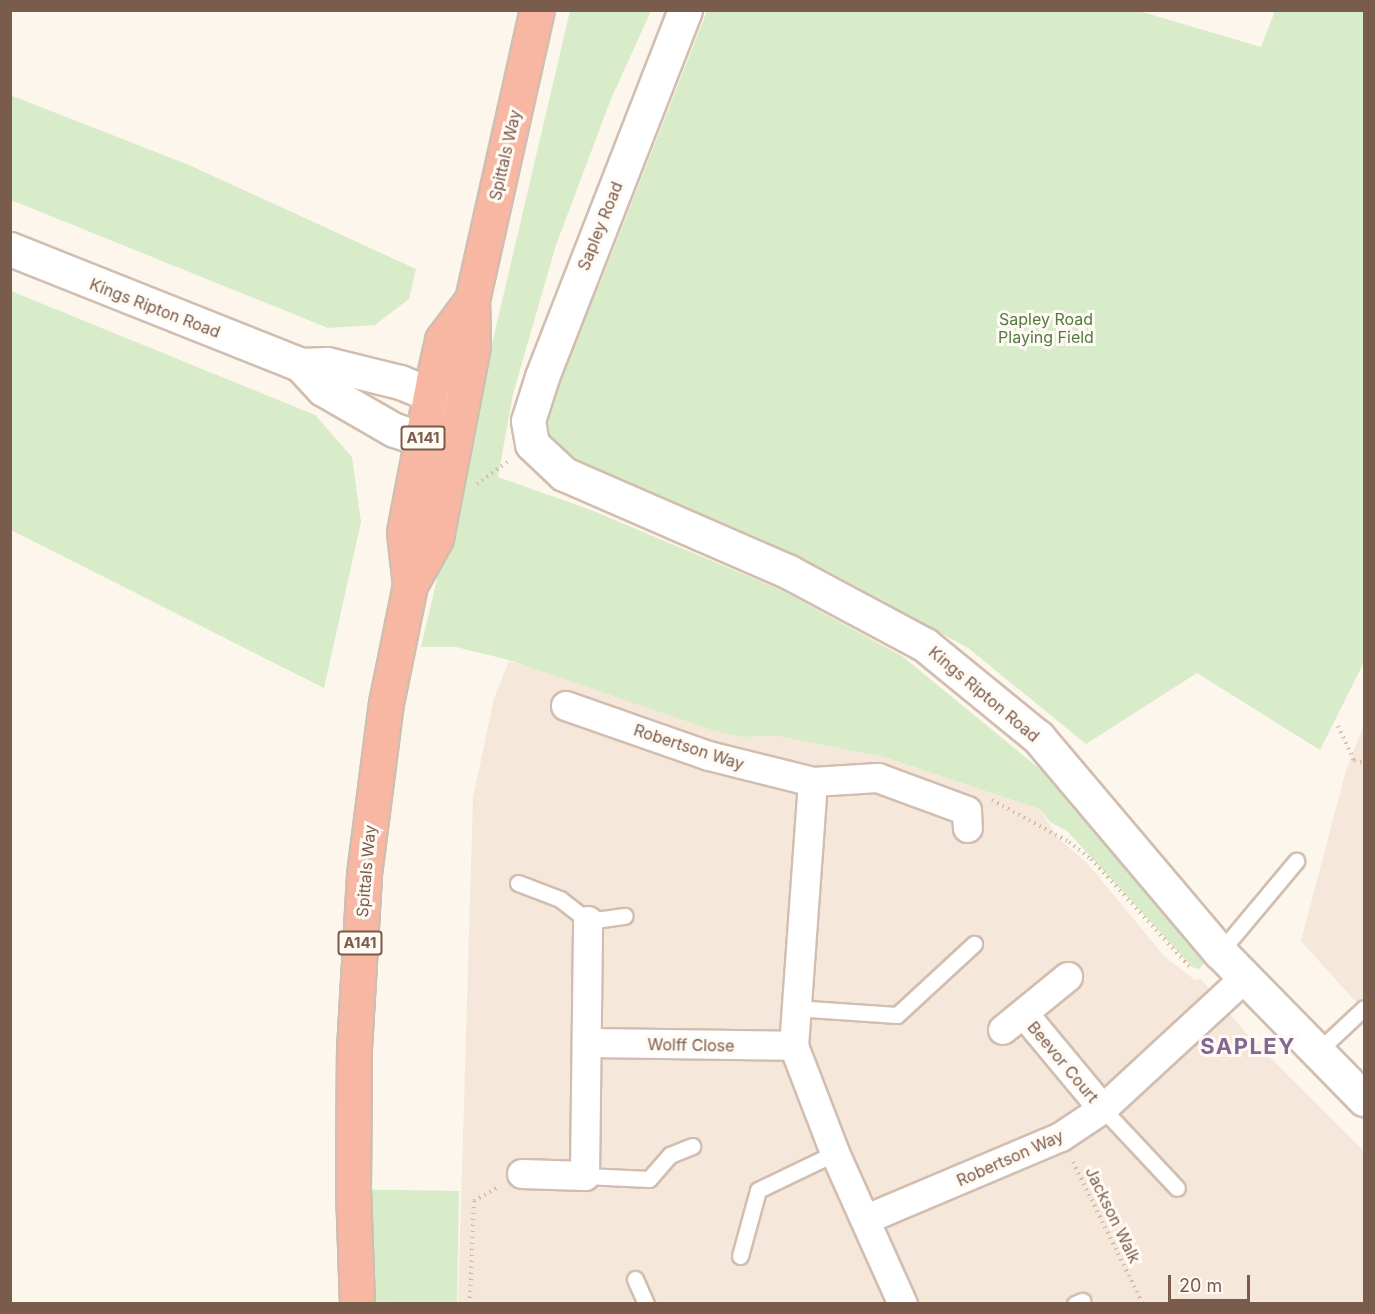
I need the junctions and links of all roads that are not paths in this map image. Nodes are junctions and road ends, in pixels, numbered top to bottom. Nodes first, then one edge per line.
1 (537, 10) edge
2 (685, 10) edge
3 (10, 249) edge
4 (472, 300) junction
5 (301, 365) junction
6 (430, 394) junction
7 (457, 425) junction
8 (422, 439) junction
9 (532, 444) joint
10 (410, 585) junction
11 (566, 706) dead end
12 (813, 782) junction
13 (968, 828) dead end
14 (1296, 861) dead end
15 (518, 883) dead end
16 (625, 916) dead end
17 (588, 921) junction
18 (974, 944) dead end
19 (1220, 952) junction
20 (1068, 977) dead end
21 (1239, 985) junction
22 (794, 1008) junction
23 (1365, 1008) edge
24 (587, 1043) junction
25 (794, 1046) junction
26 (1317, 1052) junction
27 (1365, 1099) edge
28 (1102, 1109) junction
29 (692, 1146) dead end
30 (835, 1153) junction
31 (522, 1174) road end
32 (585, 1176) junction
33 (1177, 1188) dead end
34 (867, 1219) junction
35 (740, 1256) dead end
36 (635, 1279) dead end
37 (896, 1301) edge
38 (357, 1304) edge
39 (646, 1304) edge

1 - 4 highway, Spittals Way / A141
2 - 9 street, Sapley Road
3 - 5 street, Kings Ripton Road
4 - 6 highway, Spittals Way / A141
4 - 7 highway, Spittals Way / A141
5 - 6 street, Kings Ripton Road
5 - 8 street, Kings Ripton Road
6 - 7 street, Kings Ripton Road
6 - 8 highway, Spittals Way / A141
7 - 8 street
7 - 10 highway, Spittals Way / A141
8 - 10 highway, Spittals Way / A141
9 - 19 street, Kings Ripton Road
10 - 38 highway, Spittals Way / A141
11 - 12 street, Robertson Way
12 - 13 street, Robertson Way
12 - 22 street
14 - 19 lane
15 - 17 lane
16 - 17 lane
17 - 24 street
18 - 22 lane
19 - 21 street, Kings Ripton Road
20 - 28 street, Beevor Court
21 - 26 street, Kings Ripton Road
21 - 28 street, Robertson Way
22 - 25 street
23 - 26 lane
24 - 25 street, Wolff Close
24 - 32 street
25 - 30 street
26 - 27 street, Kings Ripton Road
28 - 33 lane
28 - 34 street, Robertson Way
29 - 32 lane
30 - 34 street
30 - 35 lane
31 - 32 street
34 - 37 street
36 - 39 lane

